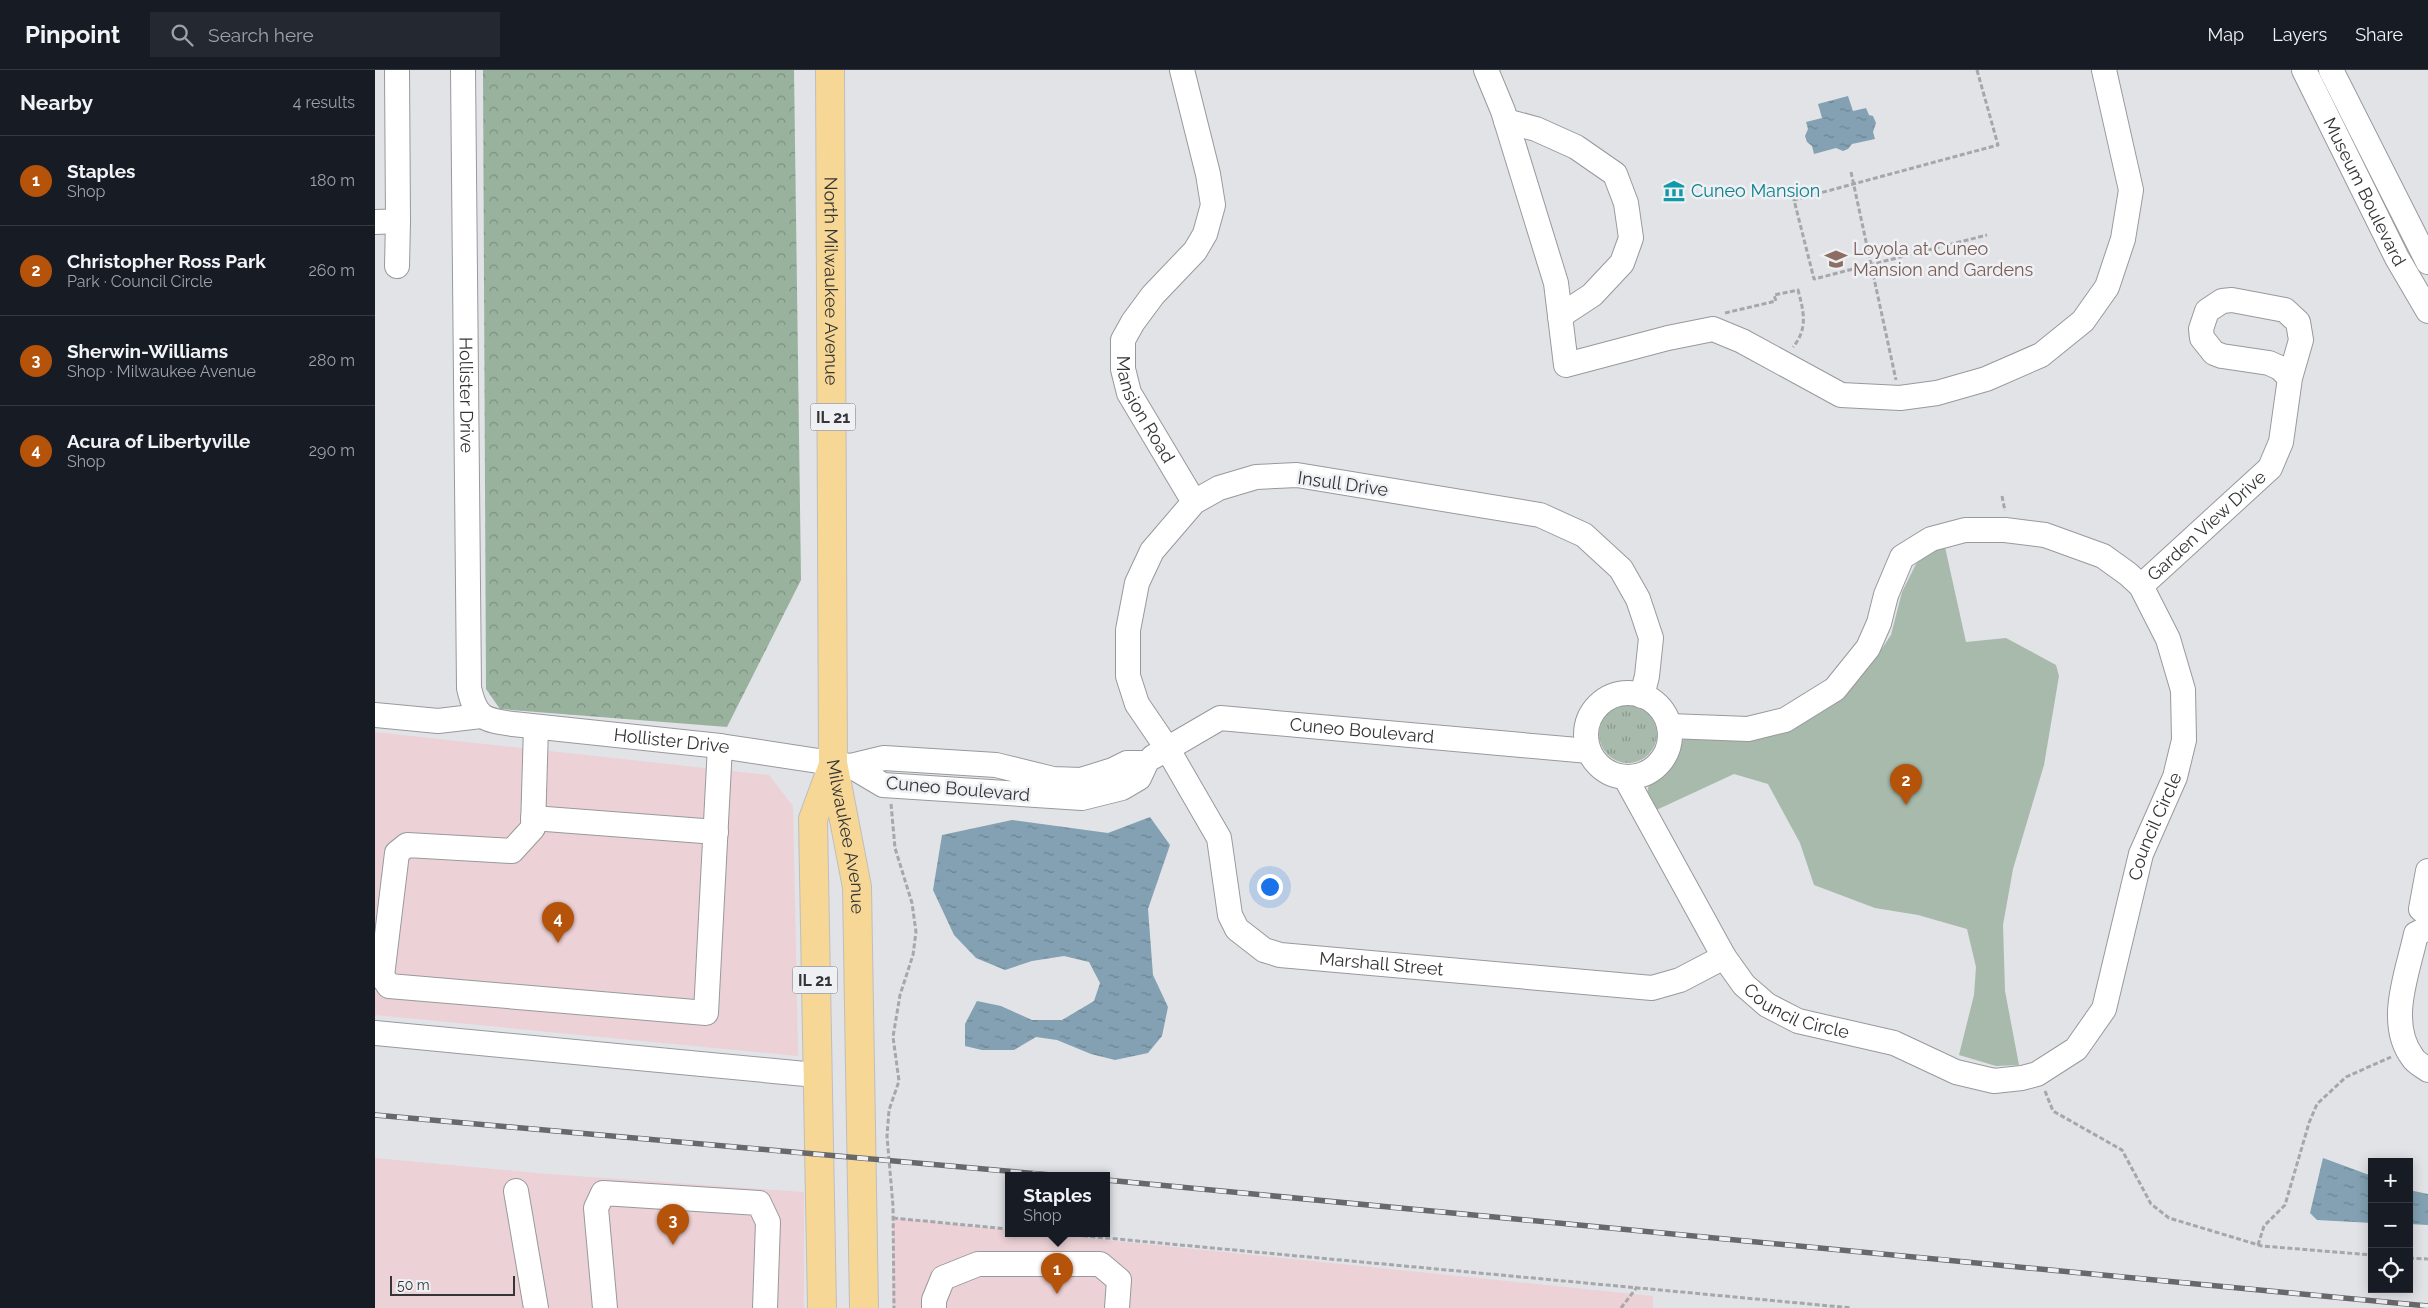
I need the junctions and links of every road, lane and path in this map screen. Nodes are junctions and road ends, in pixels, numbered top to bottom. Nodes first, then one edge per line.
1 (397, 70) edge
2 (463, 70) edge
3 (830, 70) edge
4 (1182, 70) edge
5 (1486, 70) edge
6 (1977, 70) edge
7 (2104, 70) edge
8 (2304, 70) edge
9 (2331, 70) edge
10 (1506, 121) junction
11 (1851, 172) dead end
12 (1854, 184) junction
13 (386, 222) edge
14 (1987, 235) dead end
15 (2428, 262) edge
16 (1871, 265) junction
17 (397, 266) dead end
18 (2428, 311) edge
19 (1719, 315) dead end
20 (1560, 316) junction
21 (1779, 363) junction
22 (2290, 378) dead end
23 (1900, 398) junction
24 (1194, 502) junction
25 (2141, 586) junction
26 (1642, 696) junction
27 (375, 715) edge
28 (481, 716) junction
29 (1669, 726) junction
30 (536, 727) junction
31 (721, 746) junction
32 (1167, 748) junction
33 (1589, 750) junction
34 (842, 765) junction
35 (1625, 777) junction
36 (891, 805) dead end
37 (533, 818) junction
38 (716, 832) junction
39 (2428, 872) edge
40 (2428, 915) edge
41 (2428, 928) edge
42 (1723, 957) junction
43 (375, 1033) edge
44 (2394, 1055) dead end
45 (2428, 1070) edge
46 (2037, 1074) junction
47 (816, 1075) junction
48 (517, 1191) dead end
49 (893, 1218) junction
50 (1005, 1229) edge
51 (1096, 1237) edge
52 (2258, 1245) junction
53 (2368, 1255) edge
54 (2413, 1258) edge
55 (2428, 1259) edge
56 (1637, 1287) junction
57 (536, 1308) edge
58 (605, 1308) edge
59 (765, 1308) edge
60 (822, 1308) edge
61 (864, 1308) edge
62 (894, 1308) edge
63 (934, 1308) edge
64 (1117, 1308) edge
65 (1621, 1308) edge
66 (1852, 1308) edge

1 - 13 street
2 - 28 street, Hollister Drive
3 - 34 main road, North Milwaukee Avenue / IL 21
4 - 24 street, Mansion Road
5 - 10 street
6 - 12 path
7 - 23 street
8 - 18 street, Museum Boulevard
9 - 15 street, Museum Boulevard
10 - 20 street
10 - 20 street
11 - 12 path
12 - 16 path
12 - 16 path
13 - 17 street
14 - 16 path
16 - 23 path
19 - 21 path
20 - 21 street
21 - 23 street
22 - 25 street, Garden View Drive
24 - 26 street, Insull Drive
24 - 32 street, Insull Drive
25 - 29 street, Council Circle
25 - 46 street, Council Circle
26 - 29 street
26 - 33 street
27 - 28 street, Hollister Drive
28 - 30 street, Hollister Drive
29 - 35 street
30 - 31 street, Hollister Drive
30 - 37 street
31 - 34 street, Hollister Drive
31 - 38 street
32 - 33 street, Cuneo Boulevard
32 - 34 street, Cuneo Boulevard
32 - 42 street, Marshall Street
33 - 35 street
34 - 47 main road, Milwaukee Avenue / IL 21
34 - 61 main road, Milwaukee Avenue / IL 21
35 - 42 street, Council Circle
36 - 49 path
37 - 38 street
37 - 38 street
39 - 40 street
41 - 45 street
42 - 46 street, Council Circle
43 - 47 street
44 - 52 path
46 - 52 path
47 - 60 main road, Milwaukee Avenue / IL 21
48 - 57 street
49 - 50 path
49 - 62 path
51 - 56 path
52 - 53 path
54 - 55 path
56 - 65 path
56 - 66 path
58 - 59 street
63 - 64 street

